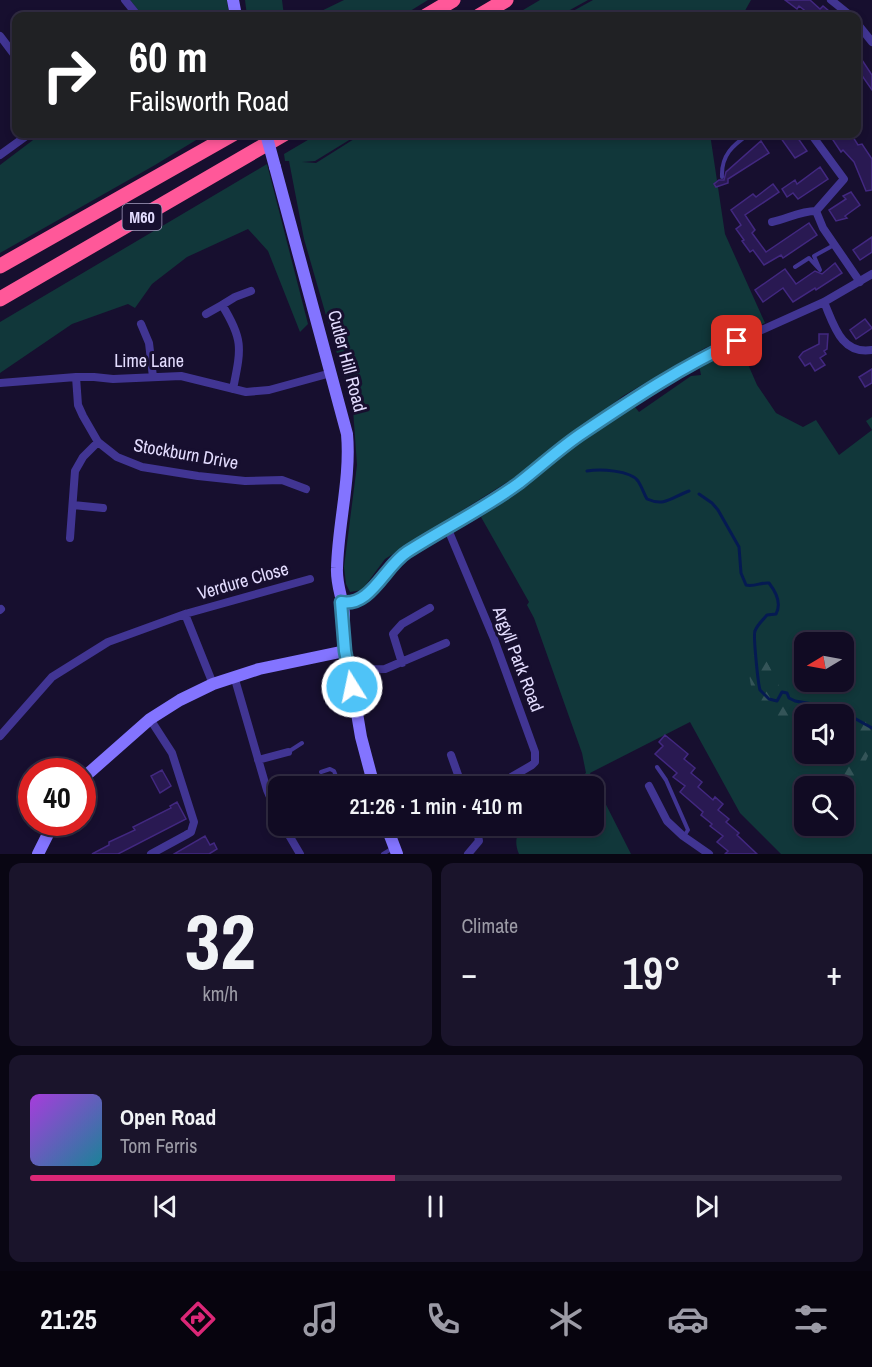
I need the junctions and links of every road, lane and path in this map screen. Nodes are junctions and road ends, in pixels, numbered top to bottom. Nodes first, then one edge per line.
1 (125, 0) edge
2 (453, 0) edge
3 (506, 0) edge
4 (831, 0) edge
5 (135, 12) edge
6 (433, 12) edge
7 (486, 12) edge
8 (846, 12) edge
9 (861, 28) edge
10 (0, 36) edge
11 (872, 42) edge
12 (12, 52) edge
13 (23, 138) edge
14 (226, 138) edge
15 (267, 138) edge
16 (277, 138) edge
17 (744, 138) edge
18 (814, 138) edge
19 (0, 155) edge
20 (722, 177) dead end
21 (816, 211) junction
22 (772, 222) dead end
23 (835, 245) junction
24 (0, 266) edge
25 (795, 267) dead end
26 (872, 274) edge
27 (860, 282) junction
28 (251, 291) dead end
29 (0, 299) edge
30 (824, 302) junction
31 (222, 305) junction
32 (206, 314) dead end
33 (141, 324) dead end
34 (145, 333) junction
35 (135, 338) dead end
36 (872, 350) edge
37 (332, 373) junction
38 (76, 377) junction
39 (153, 377) junction
40 (0, 383) edge
41 (233, 389) junction
42 (98, 442) junction
43 (306, 489) dead end
44 (73, 505) junction
45 (103, 508) dead end
46 (447, 527) junction
47 (70, 538) dead end
48 (310, 579) dead end
49 (341, 602) junction
50 (430, 608) dead end
51 (185, 614) junction
52 (446, 643) dead end
53 (345, 651) junction
54 (402, 663) junction
55 (350, 670) junction
56 (234, 676) junction
57 (213, 684) junction
58 (150, 719) junction
59 (0, 736) edge
60 (302, 743) dead end
61 (288, 752) joint
62 (451, 755) dead end
63 (258, 760) junction
64 (96, 767) edge
65 (657, 767) dead end
66 (321, 772) dead end
67 (336, 776) edge
68 (371, 776) edge
69 (458, 776) edge
70 (513, 776) edge
71 (649, 786) dead end
72 (268, 792) edge
73 (47, 836) edge
74 (289, 836) edge
75 (388, 836) edge
76 (478, 836) edge
77 (683, 836) junction
78 (391, 852) edge
79 (39, 854) edge
80 (151, 854) edge
81 (300, 854) edge
82 (468, 854) edge
83 (709, 854) edge

1 - 5 street
2 - 6 highway
3 - 7 highway
4 - 8 street
9 - 11 street
10 - 12 street
13 - 19 street
14 - 24 highway, M60
15 - 37 street, Cutler Hill Road, bridge
16 - 29 highway, M60
17 - 20 lane
18 - 21 street
21 - 22 street
21 - 23 street
23 - 25 lane
23 - 27 street
26 - 27 street
27 - 30 street
28 - 31 street
30 - 36 street
30 - 46 street
31 - 32 street
31 - 41 street
33 - 34 street
34 - 35 street
34 - 39 street
37 - 41 street, Lime Lane
37 - 49 street, Cutler Hill Road
38 - 39 street, Lime Lane
38 - 40 street, Lime Lane
38 - 42 street, Stockburn Drive
39 - 41 street, Lime Lane
42 - 43 street, Stockburn Drive
42 - 44 street
44 - 45 street
44 - 47 street
46 - 49 street
46 - 70 street, Argyll Park Road
48 - 51 street, Verdure Close
49 - 53 street, Cutler Hill Road
50 - 54 street
51 - 57 street
51 - 59 street, Verdure Close
52 - 54 street
53 - 55 street, Cutler Hill Road
53 - 56 street
54 - 55 street
55 - 68 street, Cutler Hill Road
56 - 57 street
56 - 63 street
57 - 58 street
58 - 64 street
58 - 80 street
60 - 61 lane
61 - 63 street
62 - 69 street
63 - 72 street
65 - 77 lane
66 - 67 lane
71 - 77 street
73 - 79 street
74 - 81 street
75 - 78 street
76 - 82 street
77 - 83 street

